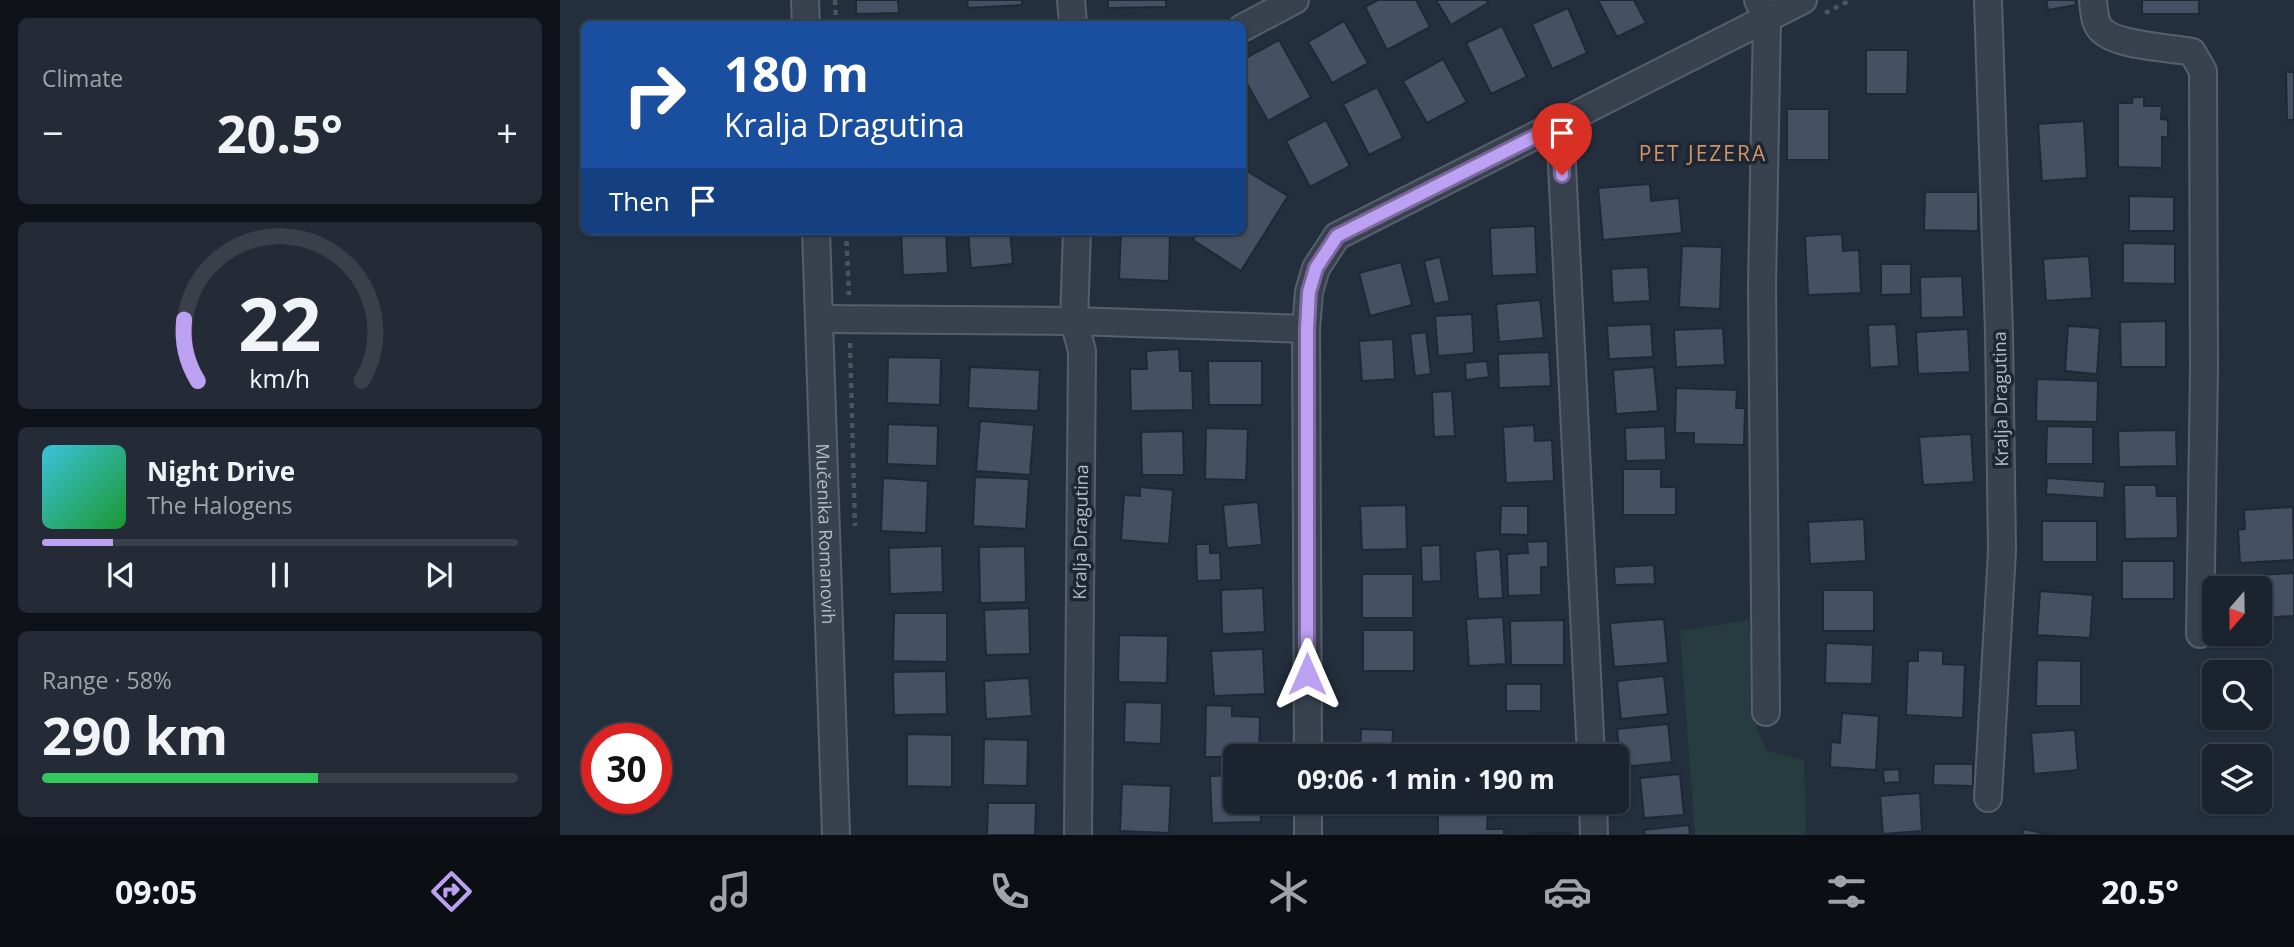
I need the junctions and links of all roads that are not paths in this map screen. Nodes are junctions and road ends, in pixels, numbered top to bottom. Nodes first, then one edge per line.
1 (804, 0) edge
2 (1071, 0) edge
3 (1295, 0) edge
4 (1988, 0) edge
5 (2093, 0) edge
6 (1762, 9) edge
7 (1809, 9) edge
8 (806, 21) edge
9 (1073, 21) edge
10 (1246, 26) edge
11 (1560, 124) junction
12 (816, 235) edge
13 (1077, 235) edge
14 (820, 319) junction
15 (1074, 321) junction
16 (1307, 329) junction
17 (2200, 634) dead end
18 (1766, 712) dead end
19 (1308, 744) edge
20 (1590, 744) edge
21 (1988, 798) dead end
22 (1308, 814) edge
23 (1593, 814) edge
24 (836, 835) edge
25 (1078, 835) edge
26 (1308, 835) edge
27 (1594, 835) edge

1 - 8 street
2 - 9 street
3 - 10 street
4 - 21 street, Kralja Dragutina
5 - 17 street
6 - 7 street
6 - 11 street
6 - 18 street
11 - 16 street
11 - 20 street
12 - 14 street, Mučenika Romanovih
13 - 15 street, Kralja Dragutina
14 - 15 street
14 - 24 street, Mučenika Romanovih
15 - 16 street
15 - 25 street, Kralja Dragutina
16 - 19 street
22 - 26 street
23 - 27 street

